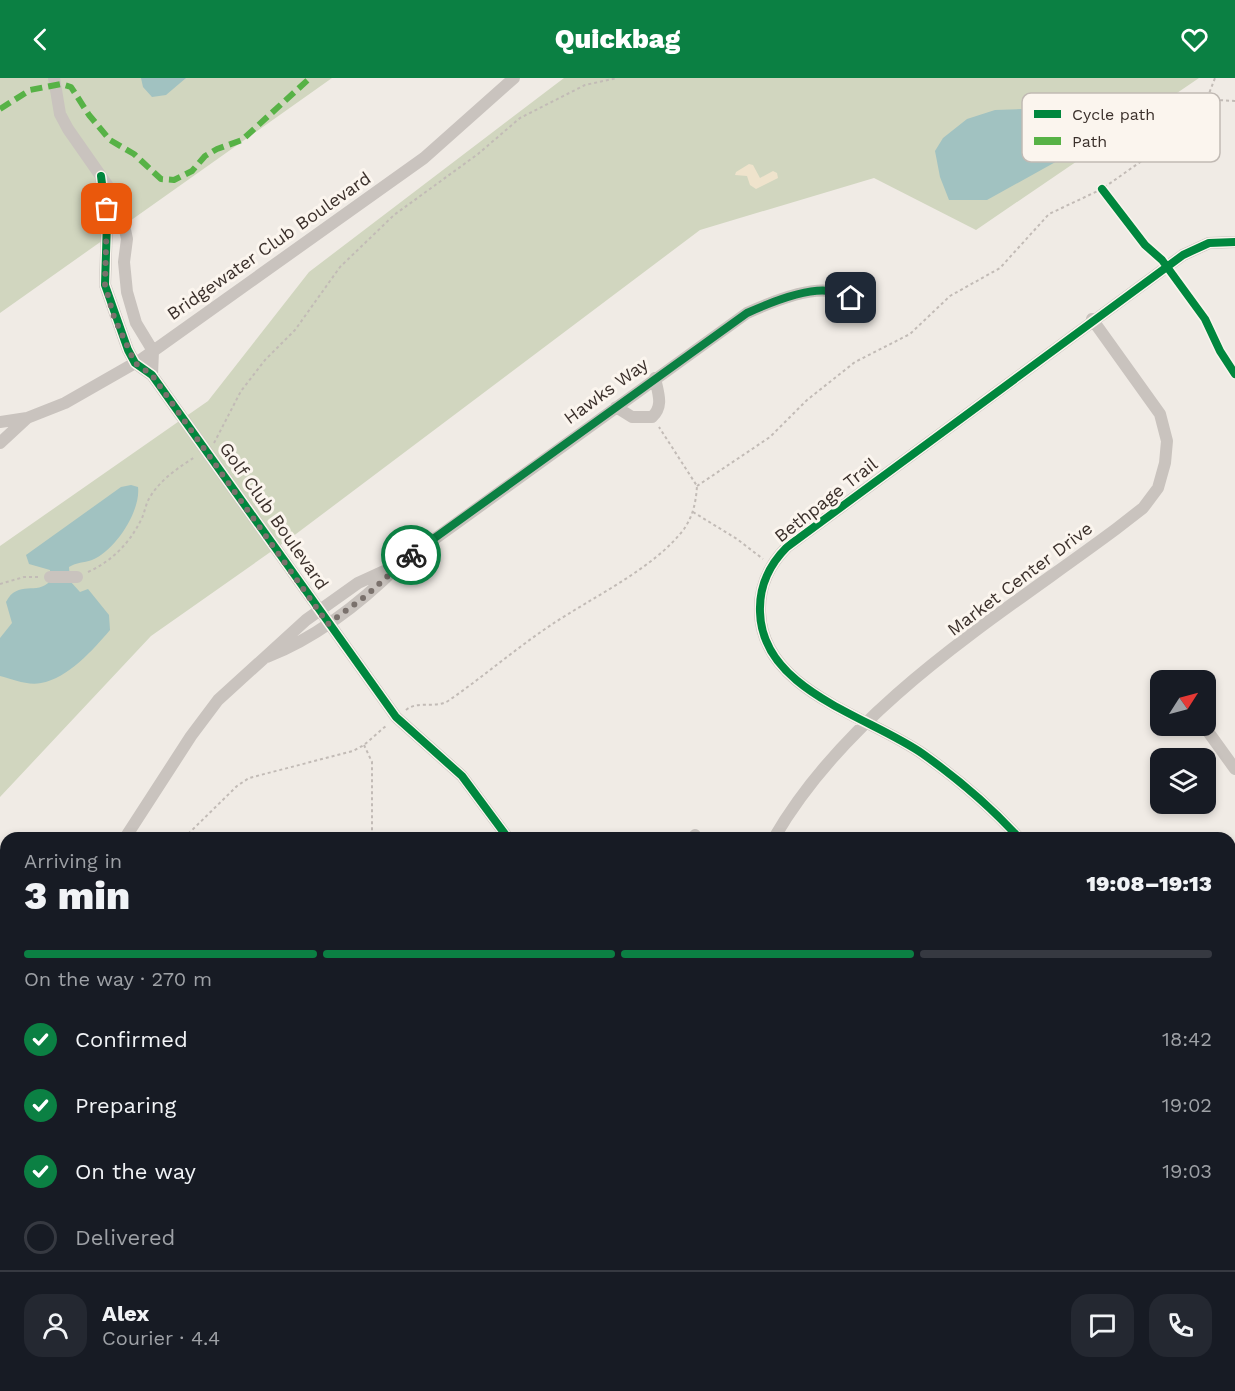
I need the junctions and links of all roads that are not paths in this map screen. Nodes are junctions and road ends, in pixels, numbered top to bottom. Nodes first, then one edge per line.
1 (54, 78) edge
2 (514, 78) edge
3 (101, 176) junction
4 (1235, 242) edge
5 (107, 260) junction
6 (124, 262) junction
7 (851, 298) dead end
8 (1092, 319) junction
9 (153, 351) junction
10 (135, 363) junction
11 (152, 375) junction
12 (655, 378) junction
13 (616, 407) junction
14 (27, 418) junction
15 (0, 422) edge
16 (0, 443) edge
17 (400, 564) junction
18 (51, 577) road end
19 (77, 578) road end
20 (319, 610) junction
21 (328, 624) junction
22 (267, 657) junction
23 (867, 722) junction
24 (1211, 736) edge
25 (1235, 769) edge
26 (129, 832) edge
27 (504, 832) edge
28 (778, 832) edge
29 (1013, 832) edge

1 - 3 street
2 - 9 street, Bridgewater Club Boulevard
3 - 5 street
3 - 6 street
4 - 8 street, Bethpage Trail
5 - 6 street
5 - 10 street
6 - 9 street
7 - 12 street, Hawks Way
8 - 23 street, Market Center Drive
8 - 23 street, Bethpage Trail
9 - 10 street, Bridgewater Club Boulevard
9 - 11 street
10 - 11 street, Golf Club Boulevard
10 - 14 street, Bridgewater Club Boulevard
11 - 20 street, Golf Club Boulevard
12 - 13 street, Hawks Way
12 - 13 street
13 - 17 street, Hawks Way
14 - 15 street, Bridgewater Club Boulevard
14 - 16 street, Bridgewater Club Boulevard
17 - 20 street, Hawks Way
17 - 21 street, Hawks Way
18 - 19 street
20 - 21 street, Golf Club Boulevard
20 - 22 street, Hawks Way
21 - 22 street, Hawks Way
21 - 27 street, Golf Club Boulevard
22 - 26 street
23 - 28 street, Market Center Drive
23 - 29 street, Bethpage Trail
24 - 25 street

